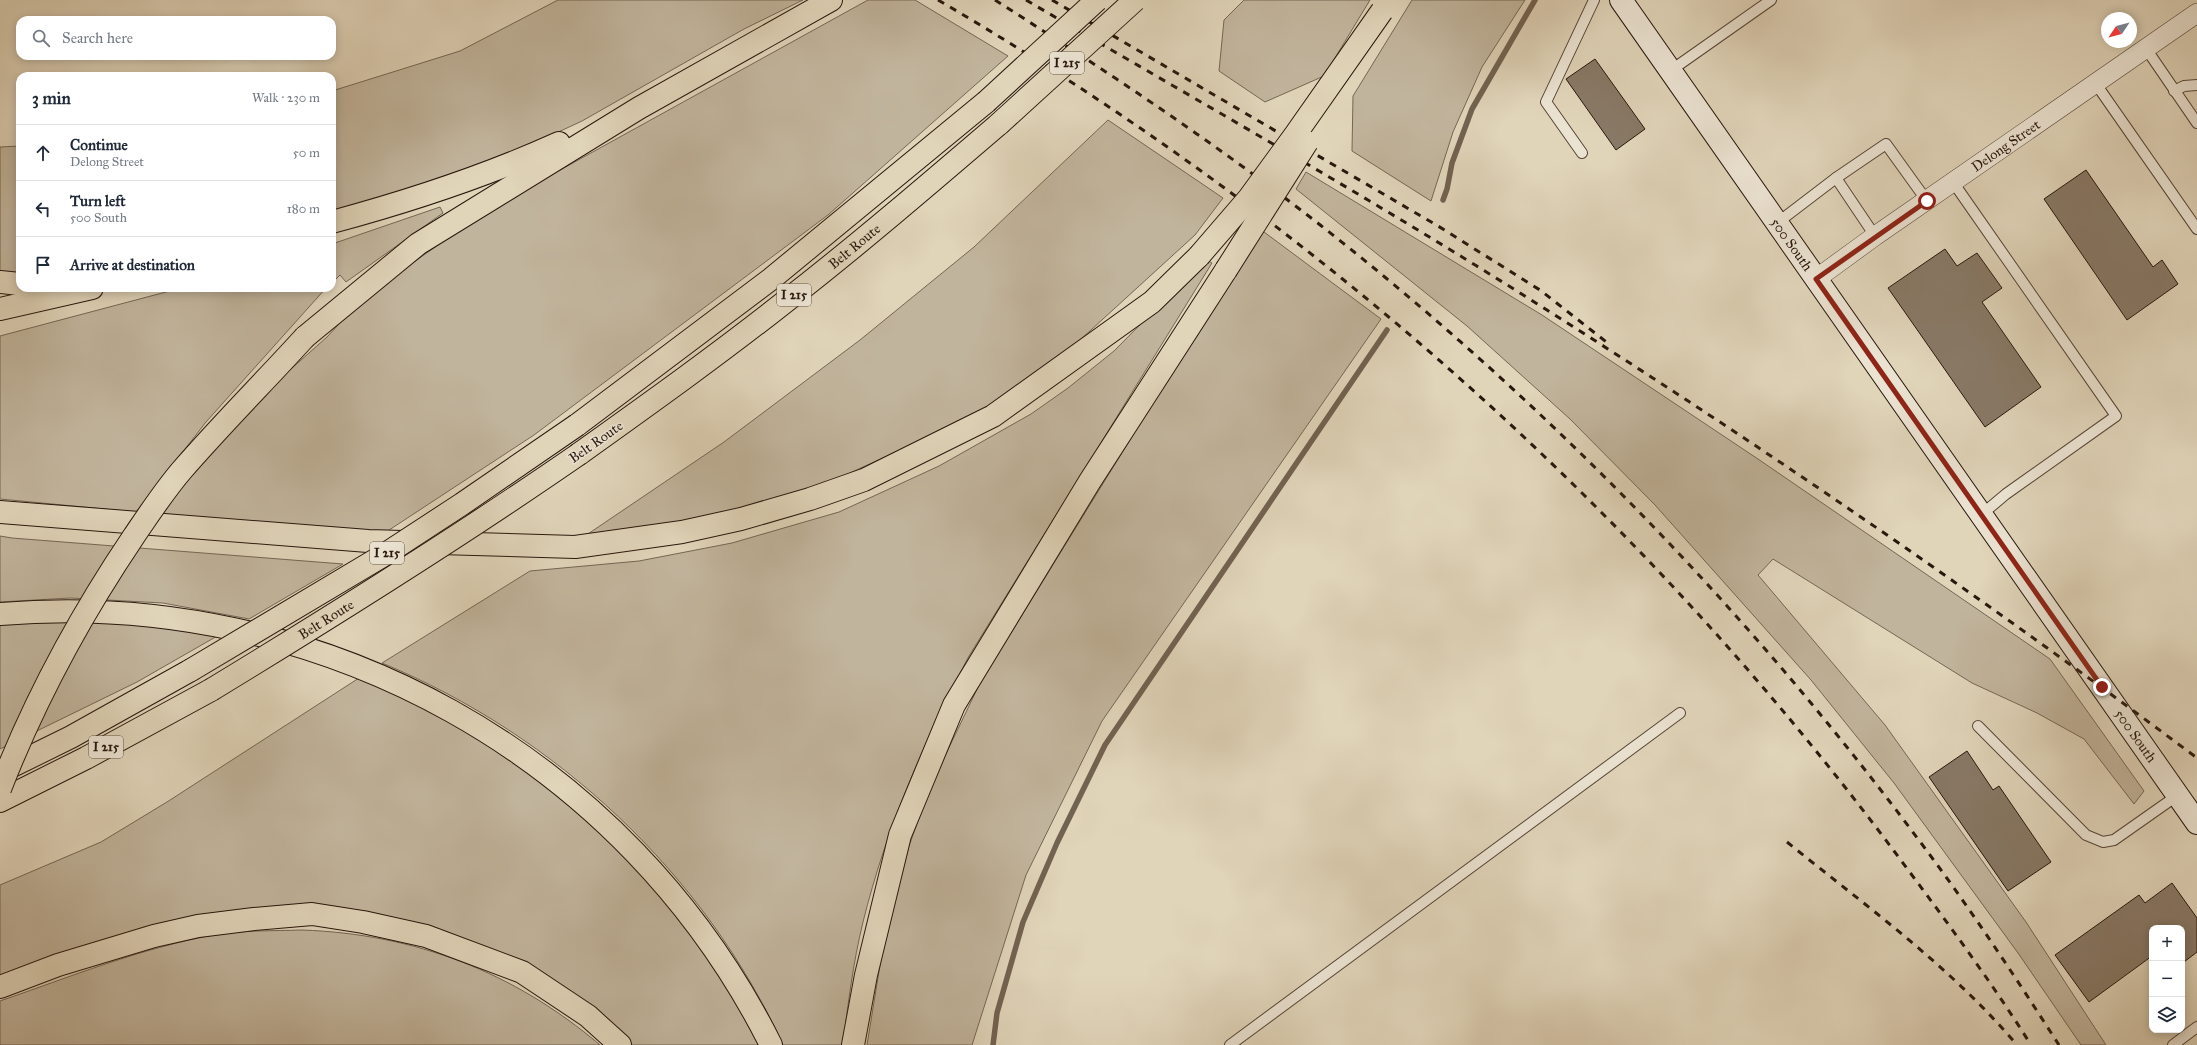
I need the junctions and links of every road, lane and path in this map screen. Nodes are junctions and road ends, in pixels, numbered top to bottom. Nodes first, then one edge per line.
1 (831, 0) edge
2 (1097, 0) edge
3 (1135, 0) edge
4 (1594, 0) edge
5 (1621, 0) edge
6 (1771, 0) edge
7 (1385, 5) edge
8 (2197, 13) edge
9 (2147, 50) junction
10 (1670, 70) junction
11 (2096, 84) junction
12 (2197, 85) edge
13 (2174, 91) junction
14 (639, 108) junction
15 (2197, 123) edge
16 (1582, 153) dead end
17 (1836, 178) junction
18 (1953, 182) junction
19 (1927, 201) junction
20 (336, 221) edge
21 (1777, 223) junction
22 (2197, 229) edge
23 (1876, 236) junction
24 (1816, 279) junction
25 (0, 282) edge
26 (16, 284) edge
27 (74, 292) edge
28 (0, 309) edge
29 (0, 512) edge
30 (1981, 515) junction
31 (0, 614) edge
32 (1680, 713) dead end
33 (1978, 726) dead end
34 (0, 772) edge
35 (0, 789) edge
36 (2178, 796) junction
37 (0, 802) edge
38 (2197, 822) edge
39 (0, 987) edge
40 (2197, 1027) edge
41 (620, 1045) edge
42 (771, 1045) edge
43 (853, 1045) edge
44 (1230, 1045) edge
45 (2173, 1045) edge

1 - 14 highway
2 - 34 highway, Belt Route / I 215, bridge
3 - 37 highway, Belt Route / I 215, bridge
4 - 16 lane
5 - 10 street, 500 South
6 - 10 lane
7 - 29 highway, bridge
7 - 43 highway, bridge
8 - 9 street, Delong Street
9 - 11 street, Delong Street
9 - 13 lane
10 - 21 street, 500 South
11 - 18 street, Delong Street
11 - 22 lane
12 - 13 lane
13 - 15 lane
14 - 20 highway
14 - 35 highway, bridge
17 - 19 lane
17 - 21 lane
17 - 23 lane
18 - 19 street, Delong Street
18 - 30 lane
19 - 23 street, Delong Street
21 - 24 street, 500 South
23 - 24 street, Delong Street
24 - 30 street, 500 South
25 - 26 highway
27 - 28 highway
30 - 36 street, 500 South
31 - 42 highway
32 - 44 lane
33 - 36 lane
36 - 38 street, 500 South
39 - 41 highway
40 - 45 lane

